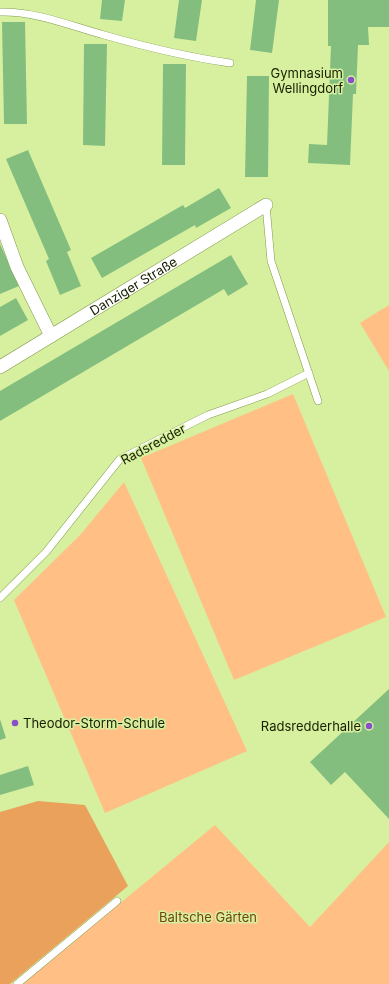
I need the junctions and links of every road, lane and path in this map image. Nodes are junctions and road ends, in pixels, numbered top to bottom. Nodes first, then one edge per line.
1 (0, 12) edge
2 (230, 64) dead end
3 (266, 205) joint
4 (0, 220) edge
5 (51, 336) junction
6 (0, 367) edge
7 (309, 374) junction
8 (318, 401) dead end
9 (0, 598) edge
10 (117, 901) dead end
11 (17, 984) edge

1 - 2 lane
3 - 5 street, Danziger Straße
3 - 7 lane
4 - 5 street
5 - 6 street, Danziger Straße
7 - 8 lane
7 - 9 lane, Radsredder
10 - 11 lane

